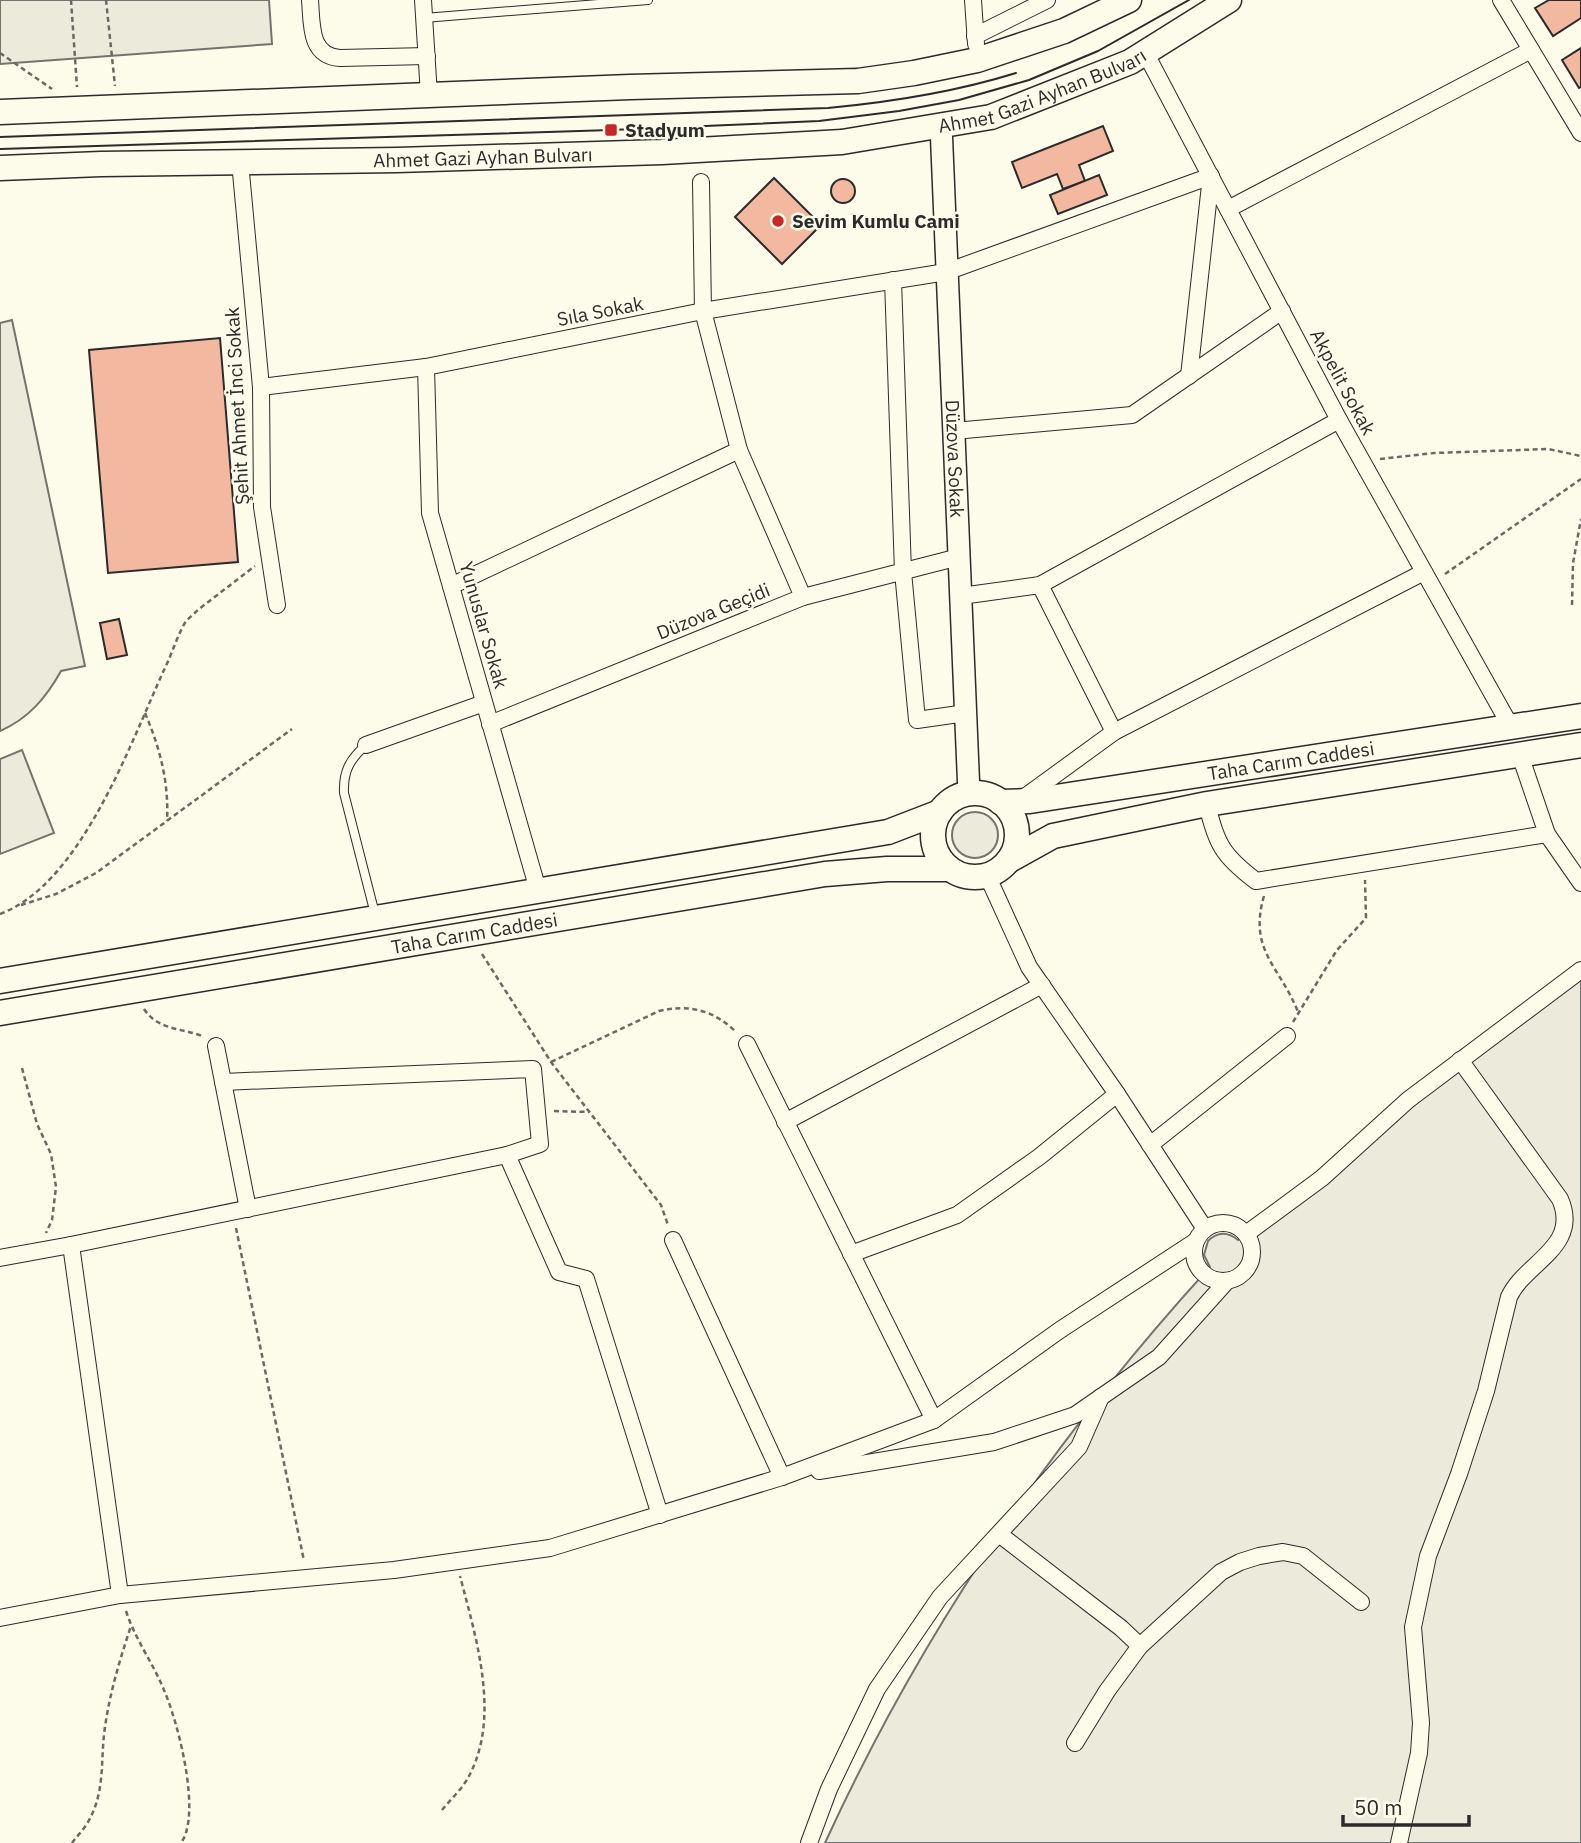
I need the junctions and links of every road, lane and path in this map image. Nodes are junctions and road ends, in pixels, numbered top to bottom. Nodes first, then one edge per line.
1 (71, 0) edge
2 (106, 0) edge
3 (310, 0) edge
4 (423, 0) edge
5 (648, 0) edge
6 (973, 0) edge
7 (1047, 0) edge
8 (1129, 0) edge
9 (1229, 0) edge
10 (1501, 0) edge
11 (424, 18) junction
12 (976, 48) junction
13 (1531, 50) junction
14 (1146, 52) junction
15 (0, 53) edge
16 (427, 57) junction
17 (53, 90) dead end
18 (429, 95) junction
19 (118, 107) junction
20 (79, 108) junction
21 (0, 112) edge
22 (1579, 124) edge
23 (941, 125) junction
24 (240, 162) junction
25 (0, 168) edge
26 (1211, 176) junction
27 (701, 182) dead end
28 (1228, 209) junction
29 (946, 272) junction
30 (893, 280) junction
31 (703, 311) junction
32 (1282, 311) junction
33 (426, 367) junction
34 (1189, 376) junction
35 (261, 387) junction
36 (1339, 420) junction
37 (954, 431) junction
38 (739, 450) junction
39 (1581, 456) edge
40 (1363, 462) junction
41 (1581, 479) edge
42 (1581, 519) edge
43 (269, 556) junction
44 (959, 557) junction
45 (903, 572) junction
46 (1427, 578) junction
47 (1040, 585) junction
48 (451, 586) junction
49 (961, 596) junction
50 (803, 597) junction
51 (277, 605) dead end
52 (1572, 606) dead end
53 (484, 703) junction
54 (145, 713) junction
55 (966, 713) junction
56 (1581, 716) edge
57 (490, 724) junction
58 (1511, 727) junction
59 (292, 729) dead end
60 (1114, 732) junction
61 (366, 745) joint
62 (1581, 746) edge
63 (1520, 755) junction
64 (969, 793) junction
65 (1010, 802) junction
66 (1207, 804) junction
67 (940, 812) junction
68 (167, 821) junction
69 (1547, 834) junction
70 (1009, 861) junction
71 (1365, 863) junction
72 (949, 869) junction
73 (987, 875) junction
74 (1269, 879) junction
75 (1581, 883) edge
76 (538, 890) junction
77 (17, 906) junction
78 (0, 914) edge
79 (376, 917) junction
80 (469, 933) junction
81 (1581, 970) edge
82 (0, 981) edge
83 (1042, 985) junction
84 (136, 990) junction
85 (0, 1013) edge
86 (1287, 1035) dead end
87 (747, 1044) joint
88 (216, 1046) joint
89 (1460, 1060) junction
90 (551, 1062) junction
91 (22, 1068) dead end
92 (223, 1082) junction
93 (1117, 1094) junction
94 (537, 1110) junction
95 (591, 1112) junction
96 (785, 1122) junction
97 (1150, 1145) junction
98 (507, 1155) junction
99 (240, 1210) junction
100 (1246, 1234) junction
101 (1201, 1235) junction
102 (673, 1240) joint
103 (71, 1245) junction
104 (38, 1251) junction
105 (851, 1254) junction
106 (0, 1258) edge
107 (1227, 1281) junction
108 (1101, 1397) junction
109 (934, 1420) junction
110 (782, 1477) junction
111 (660, 1514) junction
112 (999, 1534) junction
113 (456, 1561) junction
114 (308, 1578) junction
115 (120, 1595) junction
116 (1362, 1602) dead end
117 (0, 1618) edge
118 (1140, 1646) junction
119 (1075, 1743) dead end
120 (442, 1810) dead end
121 (72, 1843) edge
122 (181, 1843) edge
123 (809, 1843) edge
124 (1399, 1843) edge

1 - 20 path
2 - 19 path
3 - 16 street
4 - 11 street
5 - 11 lane
6 - 12 street
7 - 12 street
8 - 12 main road
9 - 14 main road, Ahmet Gazi Ayhan Bulvarı
10 - 13 street
11 - 16 street
12 - 18 main road
13 - 22 street
13 - 28 street
14 - 23 main road, Ahmet Gazi Ayhan Bulvarı
14 - 26 street, Akpelit Sokak
15 - 17 path
16 - 18 street
18 - 19 main road
19 - 20 main road
20 - 21 main road
23 - 24 main road, Ahmet Gazi Ayhan Bulvarı
23 - 29 street, Düzova Sokak
24 - 25 main road, Ahmet Gazi Ayhan Bulvarı
24 - 35 street, Şehit Ahmet İnci Sokak
26 - 28 street, Akpelit Sokak
26 - 29 street, Sıla Sokak
26 - 34 street
27 - 31 street
28 - 32 street, Akpelit Sokak
29 - 30 street, Sıla Sokak
29 - 37 street, Düzova Sokak
30 - 31 street, Sıla Sokak
30 - 45 street
31 - 33 street, Sıla Sokak
31 - 38 street
32 - 34 street
32 - 36 street, Akpelit Sokak
33 - 35 street, Sıla Sokak
33 - 48 street, Yunuslar Sokak
34 - 37 street
35 - 43 street, Şehit Ahmet İnci Sokak
36 - 40 street, Akpelit Sokak
36 - 47 street
37 - 44 street, Düzova Sokak
38 - 48 street
38 - 50 street
39 - 40 path
40 - 46 street, Akpelit Sokak
41 - 46 path
42 - 52 path
43 - 51 street, Şehit Ahmet İnci Sokak
43 - 54 path
44 - 45 street, Düzova Geçidi
44 - 49 street, Düzova Sokak
45 - 50 street, Düzova Geçidi
45 - 55 street
46 - 58 street, Akpelit Sokak
46 - 60 street
47 - 49 street
47 - 60 street
48 - 53 street, Yunuslar Sokak
49 - 55 street, Düzova Sokak
50 - 57 street, Düzova Geçidi
53 - 57 street, Yunuslar Sokak
53 - 61 street
54 - 68 path
54 - 77 path
55 - 64 street, Düzova Sokak
56 - 58 main road, Taha Carım Caddesi
57 - 76 street, Yunuslar Sokak
58 - 65 main road, Taha Carım Caddesi
59 - 68 path
60 - 65 street
61 - 79 lane
62 - 63 main road, Taha Carım Caddesi
63 - 66 main road, Taha Carım Caddesi
63 - 69 street
64 - 65 main road
64 - 67 main road
65 - 70 main road
66 - 70 main road, Taha Carım Caddesi
66 - 74 street
67 - 72 main road
67 - 76 main road, Taha Carım Caddesi
68 - 77 path
69 - 71 street
69 - 75 street
70 - 73 main road
71 - 74 street
71 - 74 path
72 - 73 main road
72 - 80 main road, Taha Carım Caddesi
73 - 83 street
76 - 79 main road, Taha Carım Caddesi
77 - 78 path
79 - 82 main road, Taha Carım Caddesi
80 - 84 main road, Taha Carım Caddesi
80 - 90 path
81 - 89 street
83 - 93 street
83 - 96 street
84 - 85 main road, Taha Carım Caddesi
84 - 88 path
86 - 97 street
87 - 90 path
87 - 96 street
88 - 92 street
89 - 100 street
89 - 124 street
90 - 95 path
91 - 104 path
92 - 94 street
92 - 99 street
93 - 97 street
93 - 105 street
94 - 95 path
94 - 98 street
95 - 102 path
96 - 105 street
97 - 101 street
98 - 99 street
98 - 111 street
99 - 103 street
99 - 114 path
100 - 101 street
100 - 107 street
101 - 107 street
101 - 109 street
102 - 110 street
103 - 104 street
103 - 115 street
104 - 106 street
105 - 109 street
107 - 108 street
108 - 110 street
108 - 112 street
109 - 110 street
110 - 111 street
111 - 113 street
112 - 118 street
112 - 123 street
113 - 114 street
113 - 120 path
114 - 115 street
115 - 117 street
116 - 118 street
118 - 119 street
121 - 122 path

